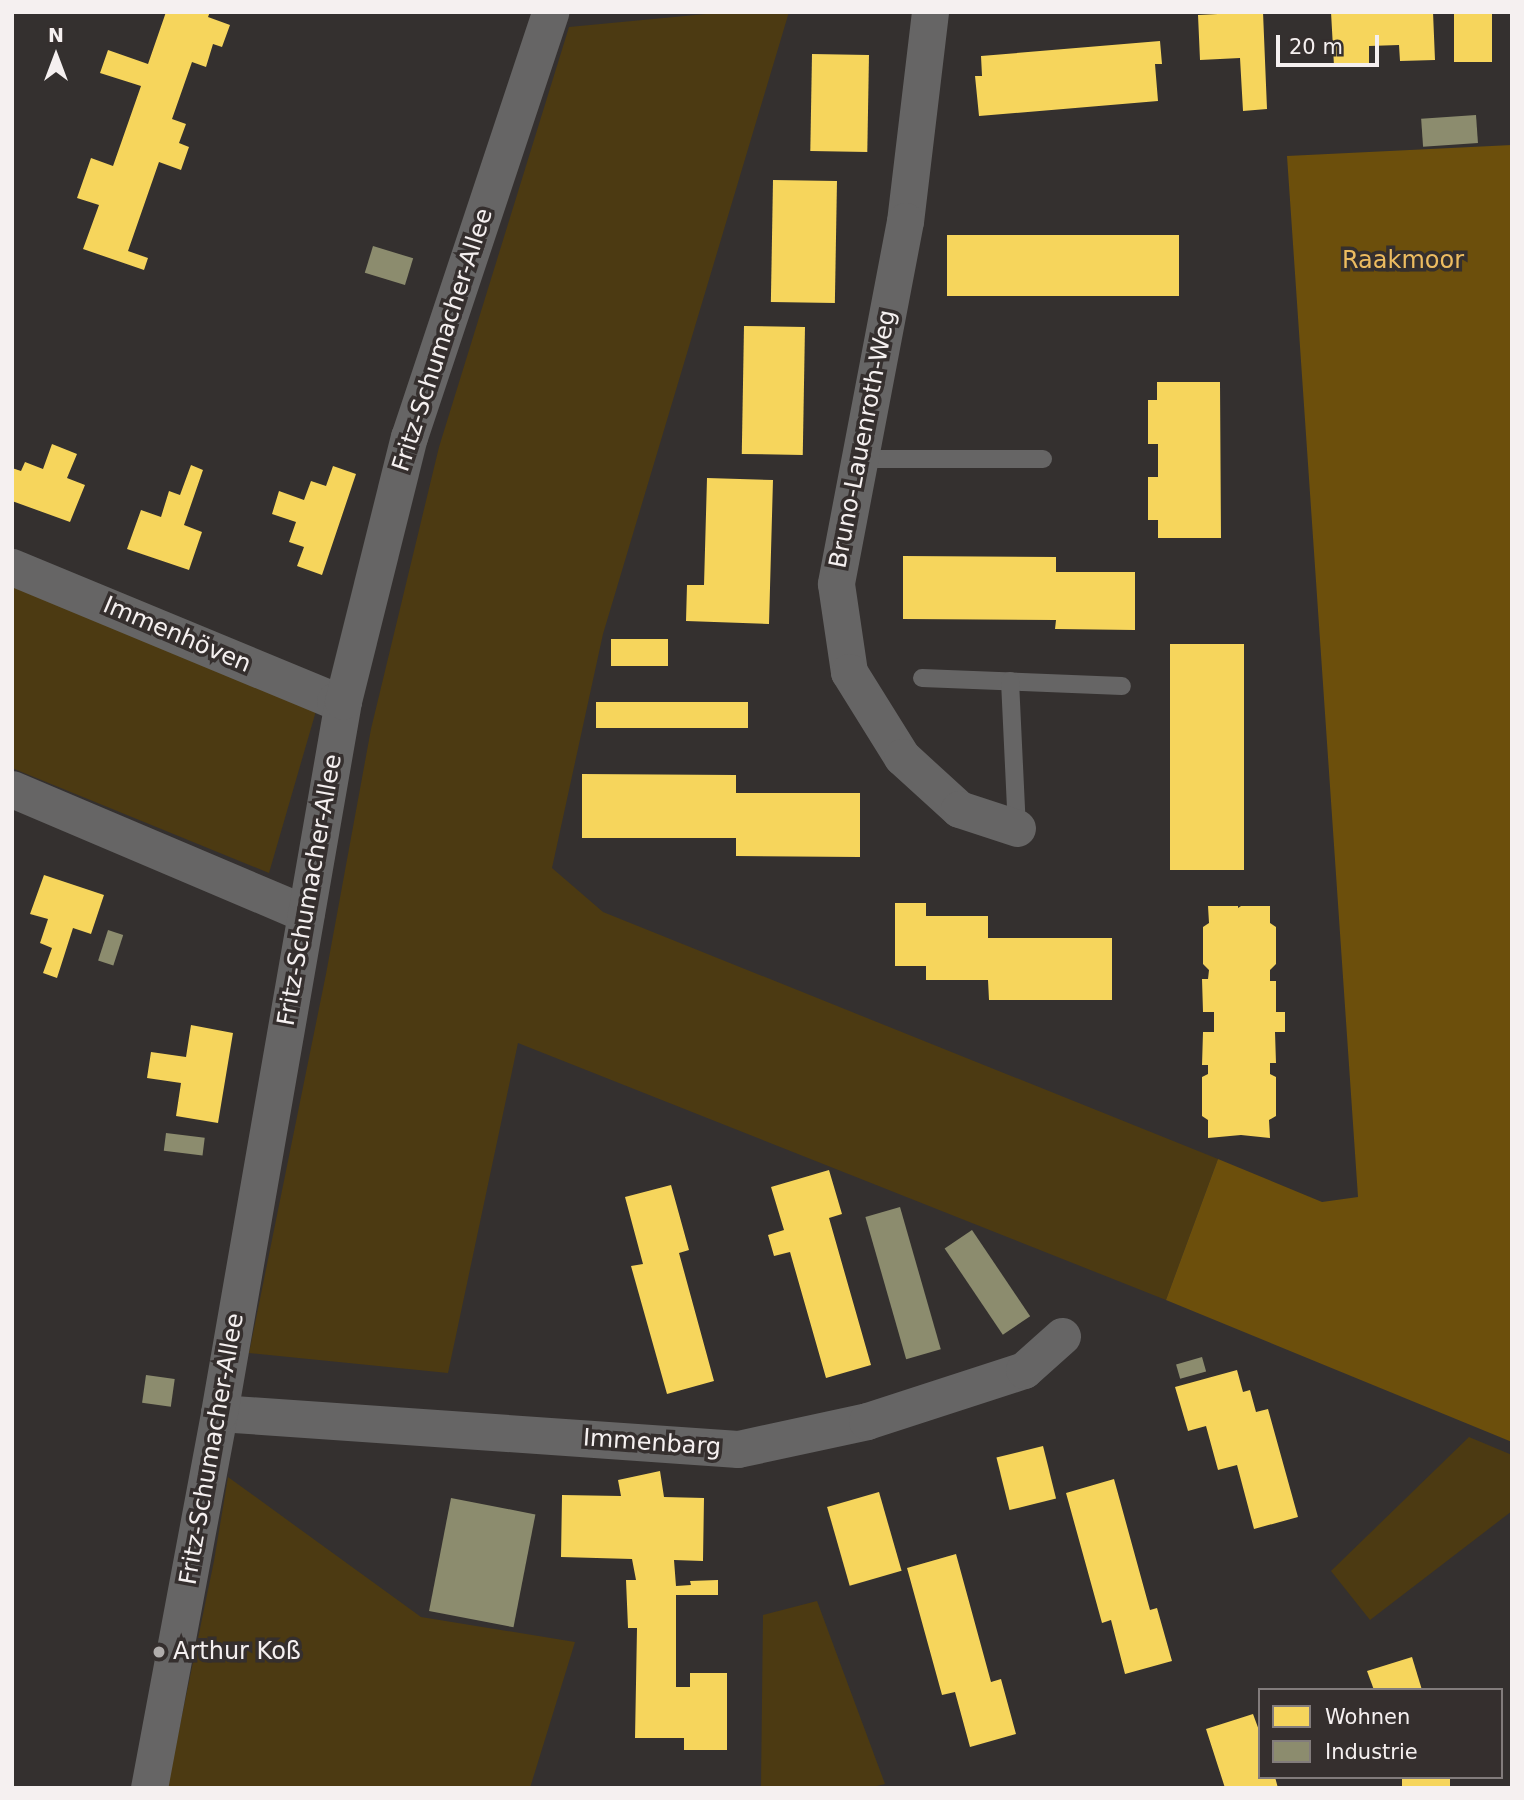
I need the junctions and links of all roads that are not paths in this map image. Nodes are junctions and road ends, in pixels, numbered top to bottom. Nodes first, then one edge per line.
1 (550, 12) edge
2 (930, 12) edge
3 (860, 459) junction
4 (1044, 459) dead end
5 (12, 567) edge
6 (922, 678) dead end
7 (1010, 681) junction
8 (1122, 686) dead end
9 (343, 701) junction
10 (12, 789) edge
11 (1017, 828) joint
12 (306, 914) junction
13 (1062, 1336) dead end
14 (219, 1413) junction
15 (149, 1788) edge

1 - 9 street, Fritz-Schumacher-Allee
2 - 3 street, Bruno-Lauenroth-Weg
3 - 4 lane
3 - 11 street, Bruno-Lauenroth-Weg
5 - 9 street, Immenhöven
6 - 7 lane
7 - 8 lane
7 - 11 lane
9 - 12 street, Fritz-Schumacher-Allee
10 - 12 street
12 - 14 street, Fritz-Schumacher-Allee
13 - 14 street, Immenbarg
14 - 15 street, Fritz-Schumacher-Allee

